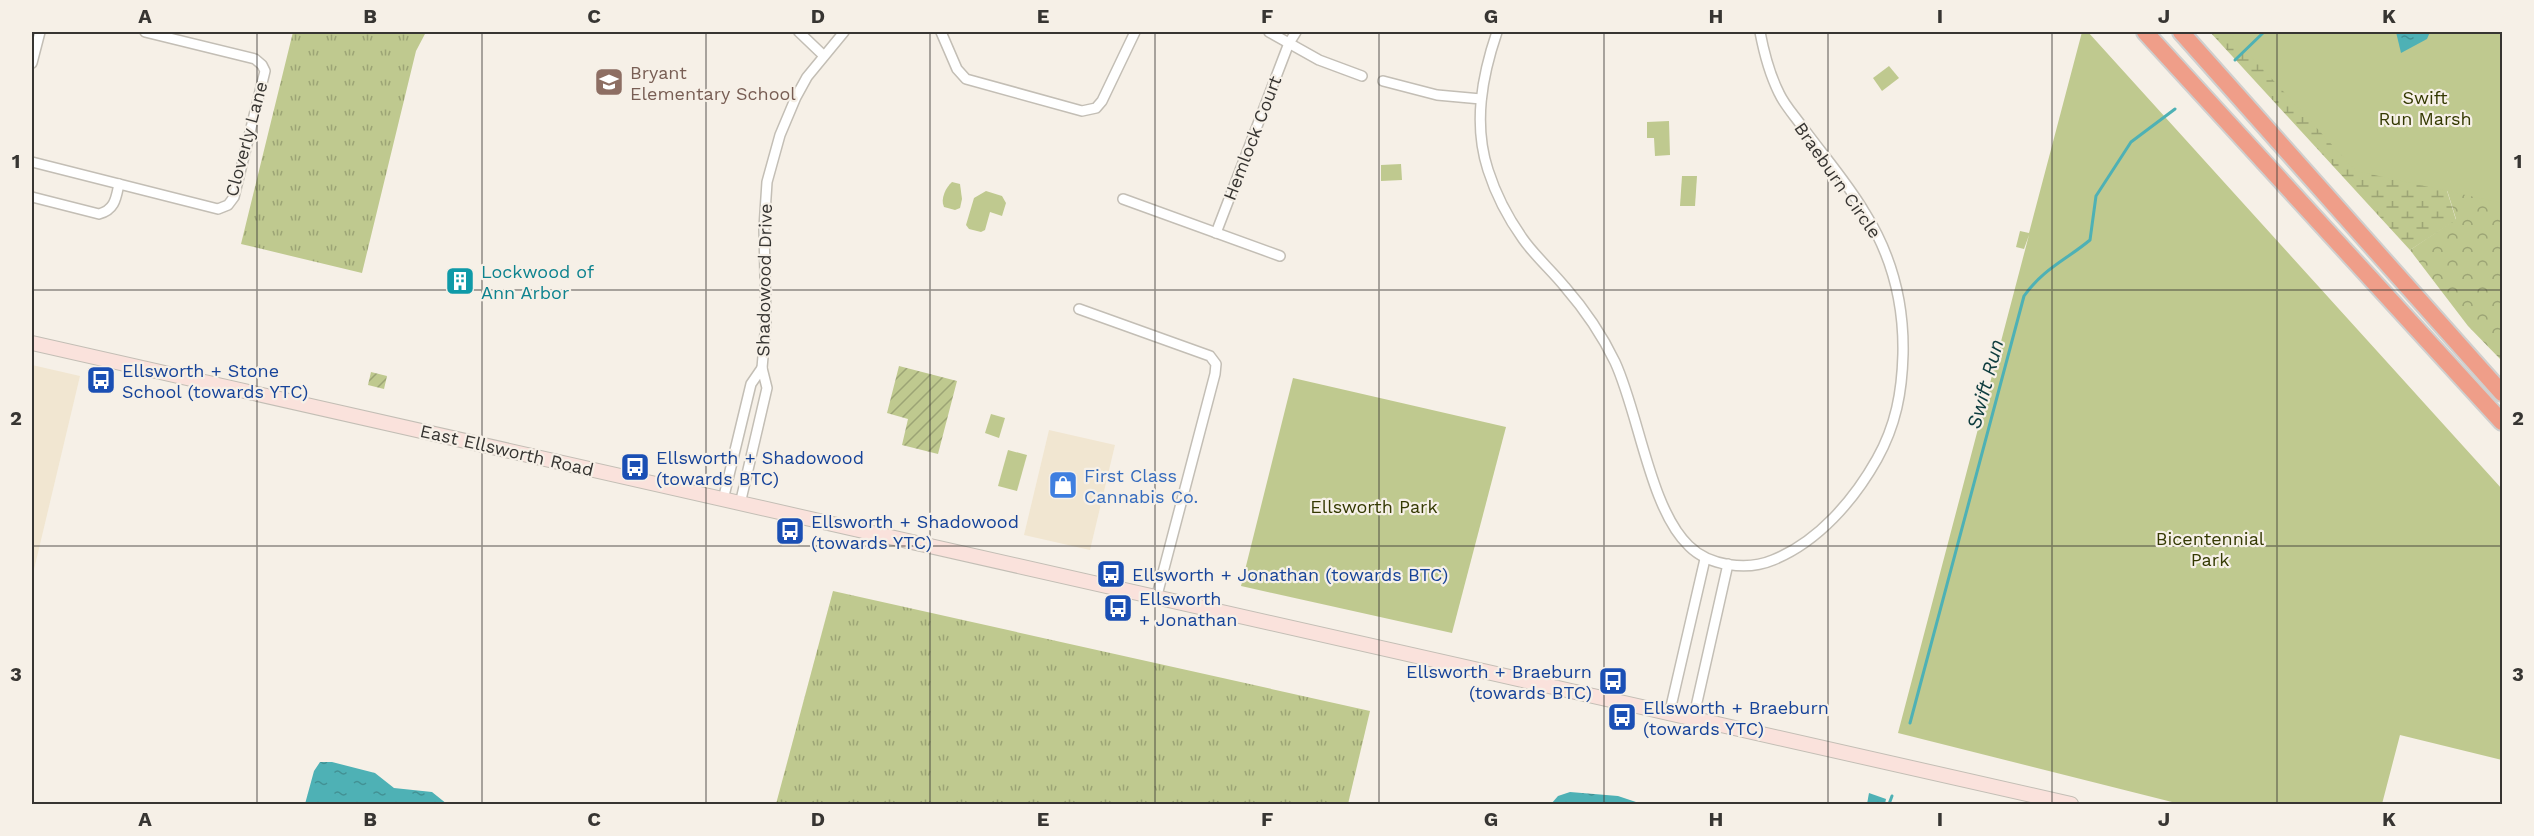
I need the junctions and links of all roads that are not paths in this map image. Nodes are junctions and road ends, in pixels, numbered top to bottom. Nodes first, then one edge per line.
1 (40, 32) edge
2 (146, 32) edge
3 (799, 32) edge
4 (844, 32) edge
5 (941, 32) edge
6 (1135, 32) edge
7 (1269, 32) edge
8 (1296, 32) edge
9 (1497, 32) edge
10 (1760, 32) edge
11 (2145, 32) edge
12 (2181, 32) edge
13 (1289, 43) junction
14 (823, 55) junction
15 (32, 63) edge
16 (1362, 76) dead end
17 (1383, 81) dead end
18 (1481, 99) junction
19 (32, 162) edge
20 (119, 184) junction
21 (32, 197) edge
22 (1123, 199) dead end
23 (1216, 233) junction
24 (1280, 256) dead end
25 (1079, 309) dead end
26 (32, 343) edge
27 (762, 368) junction
28 (2502, 393) edge
29 (2502, 422) edge
30 (723, 500) junction
31 (740, 504) junction
32 (1705, 559) junction
33 (1728, 564) junction
34 (1156, 599) junction
35 (1669, 715) junction
36 (1693, 720) junction
37 (2071, 804) edge

1 - 15 street
2 - 20 street, Cloverly Lane
3 - 14 street
4 - 14 street, Shadowood Drive
5 - 6 street
7 - 13 street
8 - 13 street, Hemlock Court
9 - 18 street, Braeburn Circle
10 - 33 street, Braeburn Circle
11 - 29 highway
12 - 28 highway
13 - 16 street
13 - 23 street, Hemlock Court
14 - 27 street, Shadowood Drive
17 - 18 street
18 - 32 street, Braeburn Circle
19 - 20 street, Cloverly Lane
20 - 21 street
22 - 23 street
23 - 24 street
25 - 34 street
26 - 30 main road, East Ellsworth Road
27 - 30 street, Shadowood Drive
27 - 31 street, Shadowood Drive
30 - 31 main road, East Ellsworth Road
31 - 34 main road, East Ellsworth Road
32 - 33 street, Braeburn Circle
32 - 35 street
33 - 36 street
34 - 35 main road, East Ellsworth Road
35 - 36 main road, East Ellsworth Road
36 - 37 main road, East Ellsworth Road

